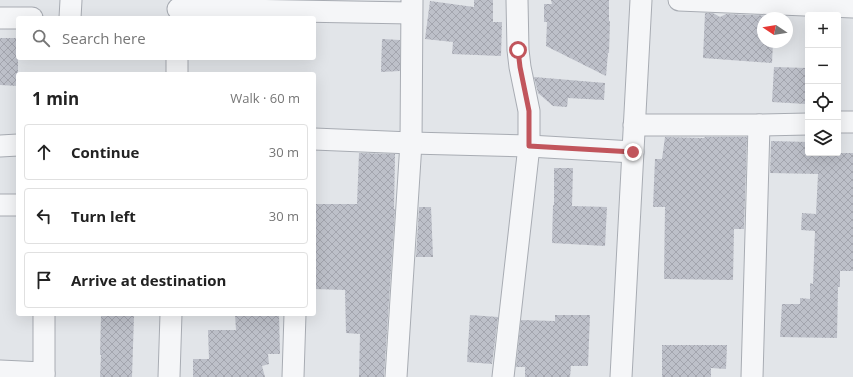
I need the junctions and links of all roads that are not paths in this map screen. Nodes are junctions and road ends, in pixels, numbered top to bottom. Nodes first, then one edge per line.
1 (71, 0) edge
2 (517, 0) edge
3 (641, 0) edge
4 (679, 0) edge
5 (760, 2) edge
6 (301, 6) edge
7 (411, 6) edge
8 (853, 7) edge
9 (178, 9) edge
10 (70, 16) edge
11 (0, 18) edge
12 (16, 18) edge
13 (177, 60) edge
14 (177, 72) edge
15 (841, 122) edge
16 (853, 122) edge
17 (805, 124) edge
18 (634, 125) junction
19 (759, 125) junction
20 (316, 139) edge
21 (411, 143) junction
22 (16, 145) edge
23 (0, 146) edge
24 (529, 146) junction
25 (633, 152) junction
26 (0, 205) edge
27 (16, 205) edge
28 (44, 316) edge
29 (171, 316) edge
30 (295, 316) edge
31 (0, 371) edge
32 (44, 375) edge
33 (169, 377) edge
34 (293, 377) edge
35 (396, 377) edge
36 (503, 377) edge
37 (621, 377) edge
38 (752, 377) edge

1 - 10 street
2 - 24 street
3 - 18 street
4 - 5 street
5 - 8 street
6 - 7 street
6 - 9 street
7 - 21 street
11 - 12 street
13 - 14 street
15 - 16 street
17 - 19 street
18 - 19 street
18 - 25 street
19 - 38 street
20 - 21 street
21 - 24 street
21 - 35 street
22 - 23 street
24 - 25 street
24 - 36 street
25 - 37 street
26 - 27 street
28 - 32 street
29 - 33 street
30 - 34 street
31 - 32 street

